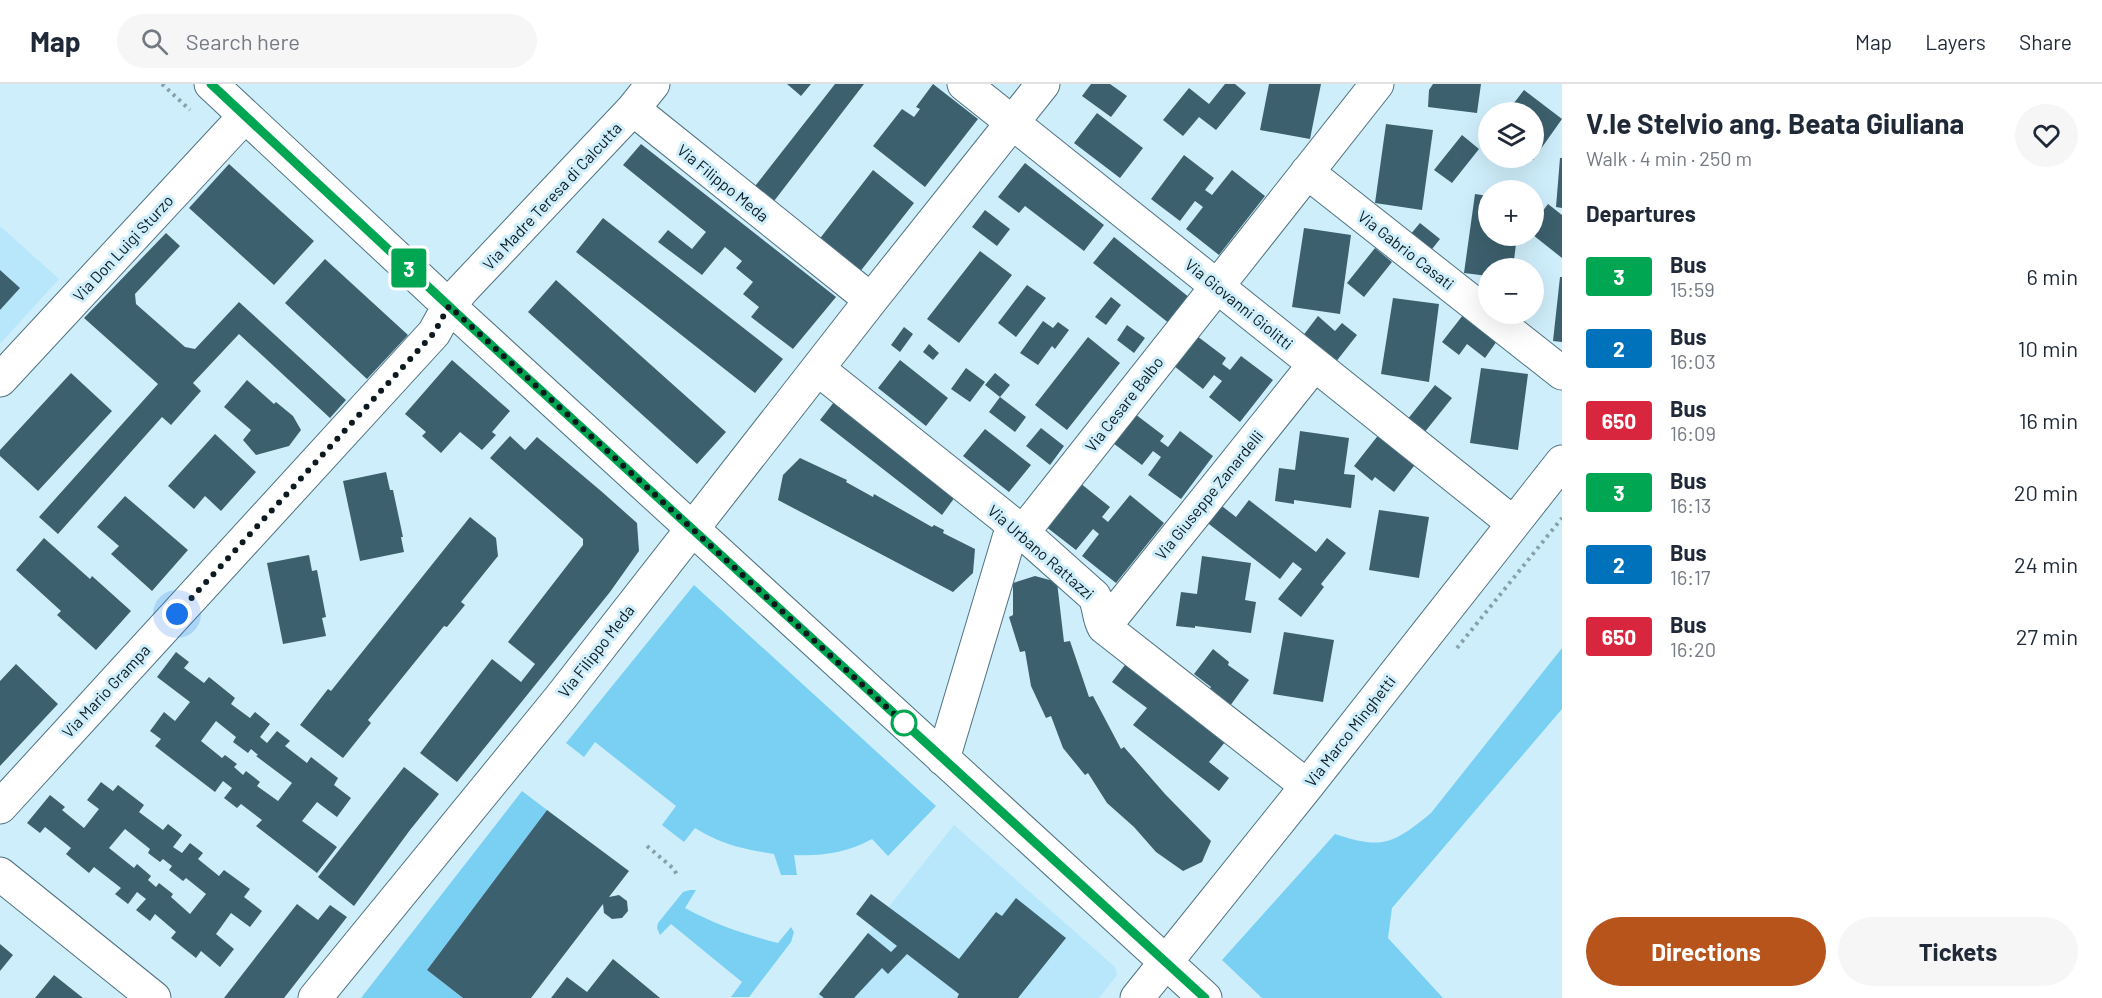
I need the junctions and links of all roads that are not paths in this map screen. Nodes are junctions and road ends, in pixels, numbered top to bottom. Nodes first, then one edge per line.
1 (211, 84) edge
2 (653, 84) edge
3 (964, 84) edge
4 (1043, 84) edge
5 (1377, 84) edge
6 (633, 110) junction
7 (245, 116) junction
8 (1012, 122) junction
9 (1307, 172) junction
10 (1218, 286) junction
11 (870, 300) junction
12 (449, 306) junction
13 (1314, 365) junction
14 (818, 369) junction
15 (1562, 373) edge
16 (0, 380) edge
17 (1562, 462) edge
18 (1513, 524) junction
19 (691, 528) junction
20 (1020, 530) junction
21 (1104, 627) junction
22 (944, 759) junction
23 (1307, 786) junction
24 (0, 807) edge
25 (0, 874) edge
26 (1166, 962) junction
27 (154, 998) edge
28 (315, 998) edge
29 (1137, 998) edge
30 (1205, 998) edge

1 - 7 street
2 - 6 street, Via Madre Teresa di Calcutta
3 - 8 street, Via Giovanni Giolitti
4 - 8 street, Via Filippo Meda
5 - 9 street, Via Cesare Balbo
6 - 11 street, Via Filippo Meda
6 - 12 street, Via Madre Teresa di Calcutta
7 - 12 street
7 - 16 street, Via Don Luigi Sturzo
8 - 10 street, Via Giovanni Giolitti
8 - 11 street, Via Filippo Meda
9 - 10 street, Via Cesare Balbo
9 - 15 street, Via Gabrio Casati
10 - 13 street, Via Giovanni Giolitti
10 - 20 street, Via Cesare Balbo
11 - 14 street, Via Filippo Meda
12 - 19 street
12 - 24 street, Via Mario Grampa
13 - 18 street, Via Giovanni Giolitti
13 - 21 street, Via Giuseppe Zanardelli
14 - 19 street, Via Filippo Meda
14 - 20 street, Via Urbano Rattazzi
17 - 18 street, Via Marco Minghetti
18 - 23 street, Via Marco Minghetti
19 - 22 street
19 - 28 street, Via Filippo Meda
20 - 21 street, Via Urbano Rattazzi
20 - 22 street, Via Cesare Balbo
21 - 23 street
22 - 26 street
23 - 26 street, Via Marco Minghetti
25 - 27 street
26 - 29 street, Via Marco Minghetti
26 - 30 street

